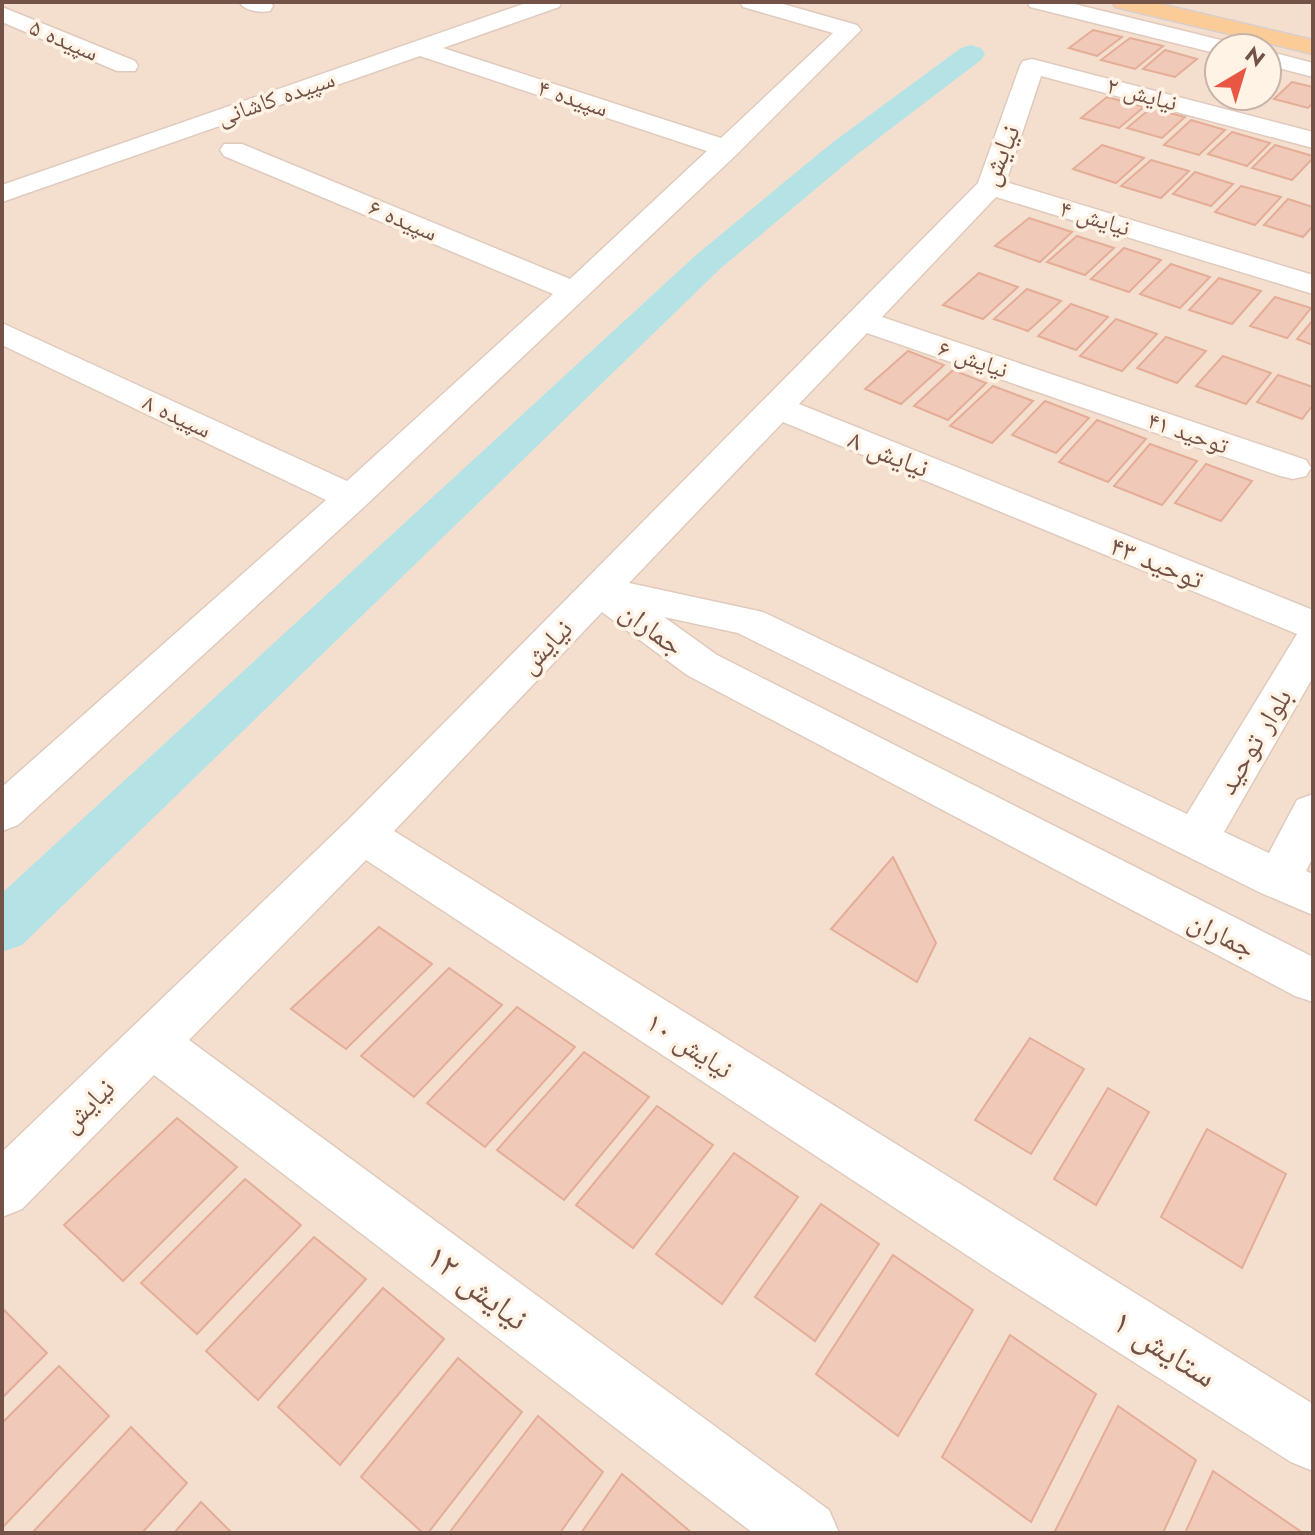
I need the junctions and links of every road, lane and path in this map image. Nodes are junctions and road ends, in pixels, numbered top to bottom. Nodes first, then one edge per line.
1 (551, 2) edge
2 (751, 2) edge
3 (1038, 2) edge
4 (1123, 2) edge
5 (1193, 2) edge
6 (2, 14) edge
7 (1313, 30) edge
8 (1203, 43) edge
9 (1313, 47) edge
10 (419, 48) junction
11 (1283, 62) edge
12 (126, 66) dead end
13 (1032, 66) joint
14 (1313, 70) edge
15 (1313, 140) edge
16 (727, 149) junction
17 (233, 150) dead end
18 (991, 186) junction
19 (2, 194) edge
20 (1313, 285) edge
21 (572, 291) junction
22 (861, 320) junction
23 (2, 333) edge
24 (1084, 398) joint
25 (777, 407) junction
26 (1293, 468) dead end
27 (352, 498) junction
28 (1001, 499) joint
29 (599, 590) junction
30 (1313, 625) edge
31 (1313, 642) edge
32 (1313, 812) edge
33 (2, 813) edge
34 (363, 834) junction
35 (1196, 840) junction
36 (1295, 888) edge
37 (1313, 981) edge
38 (150, 1041) junction
39 (2, 1190) edge
40 (1017, 1255) joint
41 (1313, 1440) edge
42 (806, 1533) edge

1 - 10 street, سپیده کاشانی
2 - 16 street
3 - 8 street
4 - 9 main road
5 - 7 main road
6 - 12 street, سپیده ۵
10 - 16 street, سپیده ۴
10 - 19 street, سپیده کاشانی
11 - 14 street
13 - 15 street, نیایش ۲
13 - 18 street, نیایش
16 - 21 street
17 - 21 street, سپیده ۶
18 - 20 street, نیایش ۴
18 - 22 street, نیایش
21 - 27 street
22 - 24 street, نیایش ۶
22 - 25 street, نیایش
23 - 27 street, سپیده ۸
24 - 26 street, توحید ۴۱
25 - 28 street, نیایش ۸
25 - 29 street, نیایش
27 - 33 street
28 - 30 street, توحید ۴۳
29 - 34 street, نیایش
29 - 35 street, جماران
29 - 37 street, جماران
31 - 35 street, بلوار توحید
32 - 36 street
34 - 38 street, نیایش
34 - 40 street, نیایش ۱۰
35 - 36 street, جماران
38 - 39 street, نیایش
38 - 42 street, نیایش ۱۲
40 - 41 street, ستایش ۱

